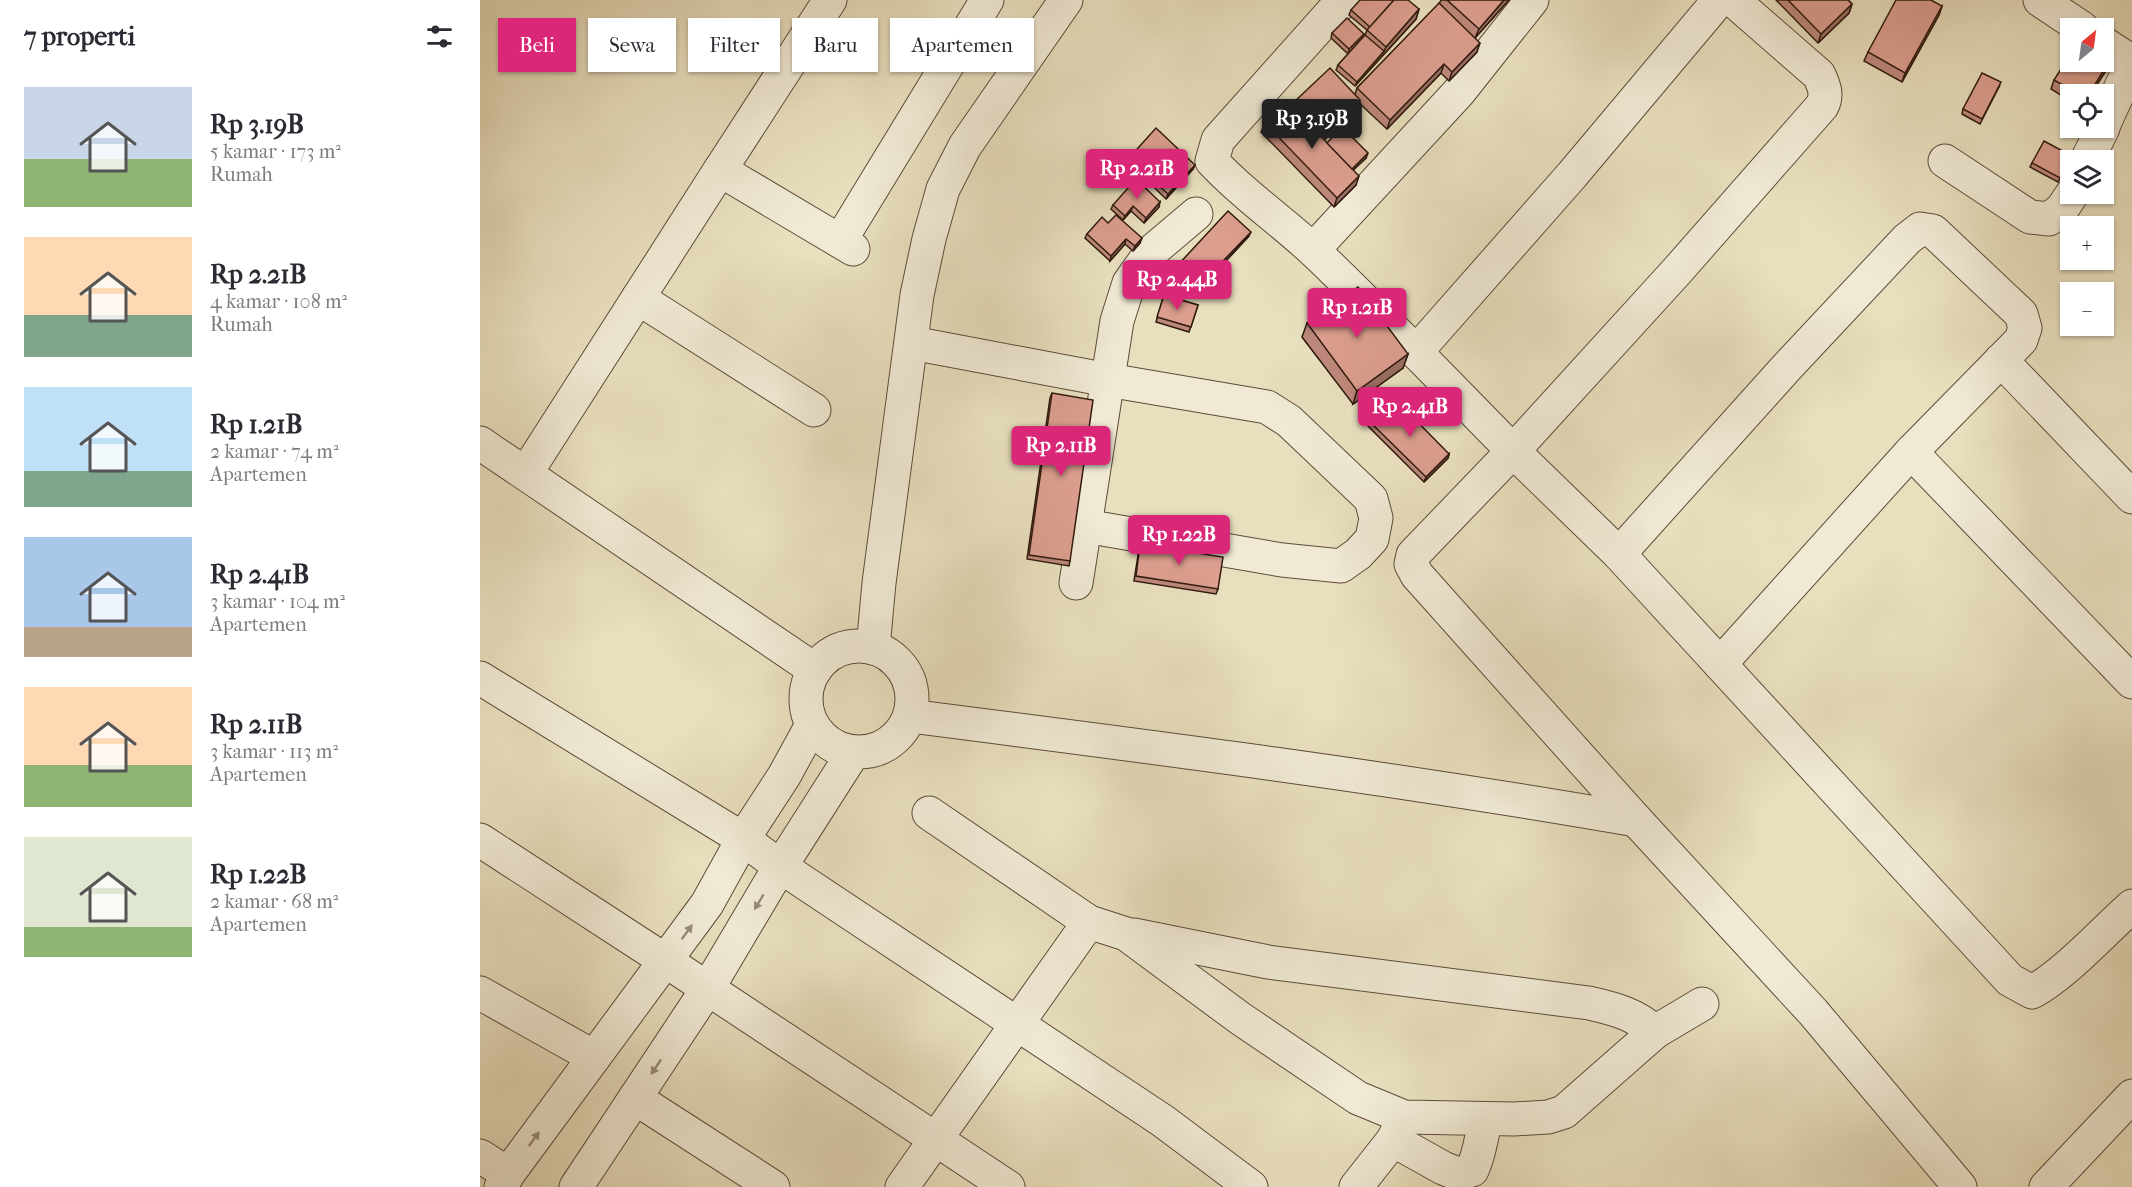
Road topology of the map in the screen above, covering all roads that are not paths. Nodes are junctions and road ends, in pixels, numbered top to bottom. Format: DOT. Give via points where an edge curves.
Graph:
graph roads {
  1 [pos="830,0"];
  2 [pos="987,0"];
  3 [pos="1066,0"];
  4 [pos="1343,0"];
  5 [pos="1533,0"];
  6 [pos="1719,0"];
  7 [pos="1733,0"];
  8 [pos="2040,0"];
  9 [pos="2067,18"];
  10 [pos="2114,51"];
  11 [pos="2132,63"];
  12 [pos="2114,103"];
  13 [pos="1945,161"];
  14 [pos="720,170"];
  15 [pos="2065,204"];
  16 [pos="1196,214"];
  17 [pos="1313,250"];
  18 [pos="638,298"];
  19 [pos="912,343"];
  20 [pos="1416,352"];
  21 [pos="2001,360"];
  22 [pos="1108,380"];
  23 [pos="813,410"];
  24 [pos="480,443"];
  25 [pos="1512,451"];
  26 [pos="1911,452"];
  27 [pos="526,473"];
  28 [pos="2132,497"];
  29 [pos="1085,526"];
  30 [pos="1619,554"];
  31 [pos="1076,583"];
  32 [pos="873,648"];
  33 [pos="1720,664"];
  34 [pos="814,670"];
  35 [pos="480,678"];
  36 [pos="2132,682"];
  37 [pos="910,716"];
  38 [pos="812,725"];
  39 [pos="853,753"];
  40 [pos="929,813"];
  41 [pos="1636,820"];
  42 [pos="743,839"];
  43 [pos="480,840"];
  44 [pos="781,867"];
  45 [pos="2132,906"];
  46 [pos="1089,922"];
  47 [pos="1126,934"];
  48 [pos="666,961"];
  49 [pos="708,988"];
  50 [pos="480,993"];
  51 [pos="1702,1004"];
  52 [pos="1017,1023"];
  53 [pos="1655,1032"];
  54 [pos="594,1057"];
  55 [pos="2132,1096"];
  56 [pos="635,1098"];
  57 [pos="1486,1119"];
  58 [pos="1399,1129"];
  59 [pos="936,1139"];
  60 [pos="480,1156"];
  61 [pos="504,1181"];
  62 [pos="576,1187"];
  63 [pos="773,1187"];
  64 [pos="902,1187"];
  65 [pos="1008,1187"];
  66 [pos="1251,1187"];
  67 [pos="1356,1187"];
  68 [pos="1960,1187"];
  69 [pos="2046,1187"];
  1 -- 14 [label="street"];
  2 -- 14 [label="street" via="847,245"];
  3 -- 19 [label="street" via="965,146 943,189 919,284"];
  4 -- 17 [label="street" via="1218,140 1212,160 1231,182"];
  5 -- 17 [label="street" via="1459,92"];
  6 -- 20 [label="street"];
  7 -- 25 [label="street" via="1819,75 1826,99 1677,271"];
  8 -- 9 [label="street"];
  10 -- 11 [label="street"];
  11 -- 12 [label="street"];
  13 -- 15 [label="street" via="2031,217 2049,219"];
  14 -- 18 [label="street"];
  16 -- 22 [label="street" via="1151,252 1129,283 1117,321"];
  17 -- 20 [label="street"];
  18 -- 23 [label="street"];
  18 -- 27 [label="street"];
  19 -- 22 [label="street"];
  19 -- 32 [label="street"];
  20 -- 25 [label="street"];
  21 -- 26 [label="street"];
  21 -- 28 [label="street"];
  21 -- 30 [label="street" via="2021,340 2025,328 2021,314 1933,231 1920,229 1787,367"];
  22 -- 29 [label="street"];
  22 -- 29 [label="street" via="1267,407 1288,421 1371,499 1376,518 1372,540 1341,566 1282,560"];
  24 -- 27 [label="street"];
  25 -- 30 [label="street"];
  25 -- 41 [label="street" via="1413,555 1411,564"];
  26 -- 33 [label="street"];
  26 -- 36 [label="street"];
  27 -- 34 [label="street"];
  29 -- 31 [label="street"];
  30 -- 33 [label="street"];
  32 -- 34 [label="street" via="840,649"];
  32 -- 37 [label="street" via="898,662 907,674 912,688"];
  33 -- 45 [label="street" via="2010,981 2021,988 2032,992 2056,976"];
  34 -- 38 [label="street" via="805,697"];
  35 -- 42 [label="street"];
  37 -- 39 [label="street" via="904,730 882,748"];
  37 -- 41 [label="street" via="1255,760"];
  38 -- 39 [label="street" via="837,748"];
  38 -- 42 [label="street"];
  39 -- 44 [label="street"];
  40 -- 46 [label="street"];
  41 -- 68 [label="street" via="1813,1012"];
  42 -- 44 [label="street"];
  48 -- 42 [label="street, one-way" via="706,904"];
  43 -- 48 [label="street"];
  44 -- 49 [label="street, one-way"];
  44 -- 52 [label="street"];
  46 -- 47 [label="street"];
  46 -- 52 [label="street"];
  47 -- 53 [label="street" via="1268,962 1589,1002 1625,1012"];
  47 -- 58 [label="street"];
  48 -- 49 [label="street"];
  48 -- 54 [label="street"];
  49 -- 56 [label="street, one-way"];
  49 -- 59 [label="street"];
  50 -- 54 [label="street"];
  51 -- 53 [label="street"];
  52 -- 59 [label="street"];
  52 -- 66 [label="street" via="1163,1121"];
  53 -- 57 [label="street" via="1564,1112 1535,1118"];
  61 -- 54 [label="street, one-way"];
  55 -- 69 [label="street"];
  56 -- 62 [label="street"];
  56 -- 63 [label="street"];
  57 -- 58 [label="street"];
  57 -- 58 [label="street" via="1472,1170 1458,1174 1443,1168"];
  58 -- 67 [label="street"];
  59 -- 64 [label="street"];
  59 -- 65 [label="street"];
  60 -- 61 [label="street"];
}
